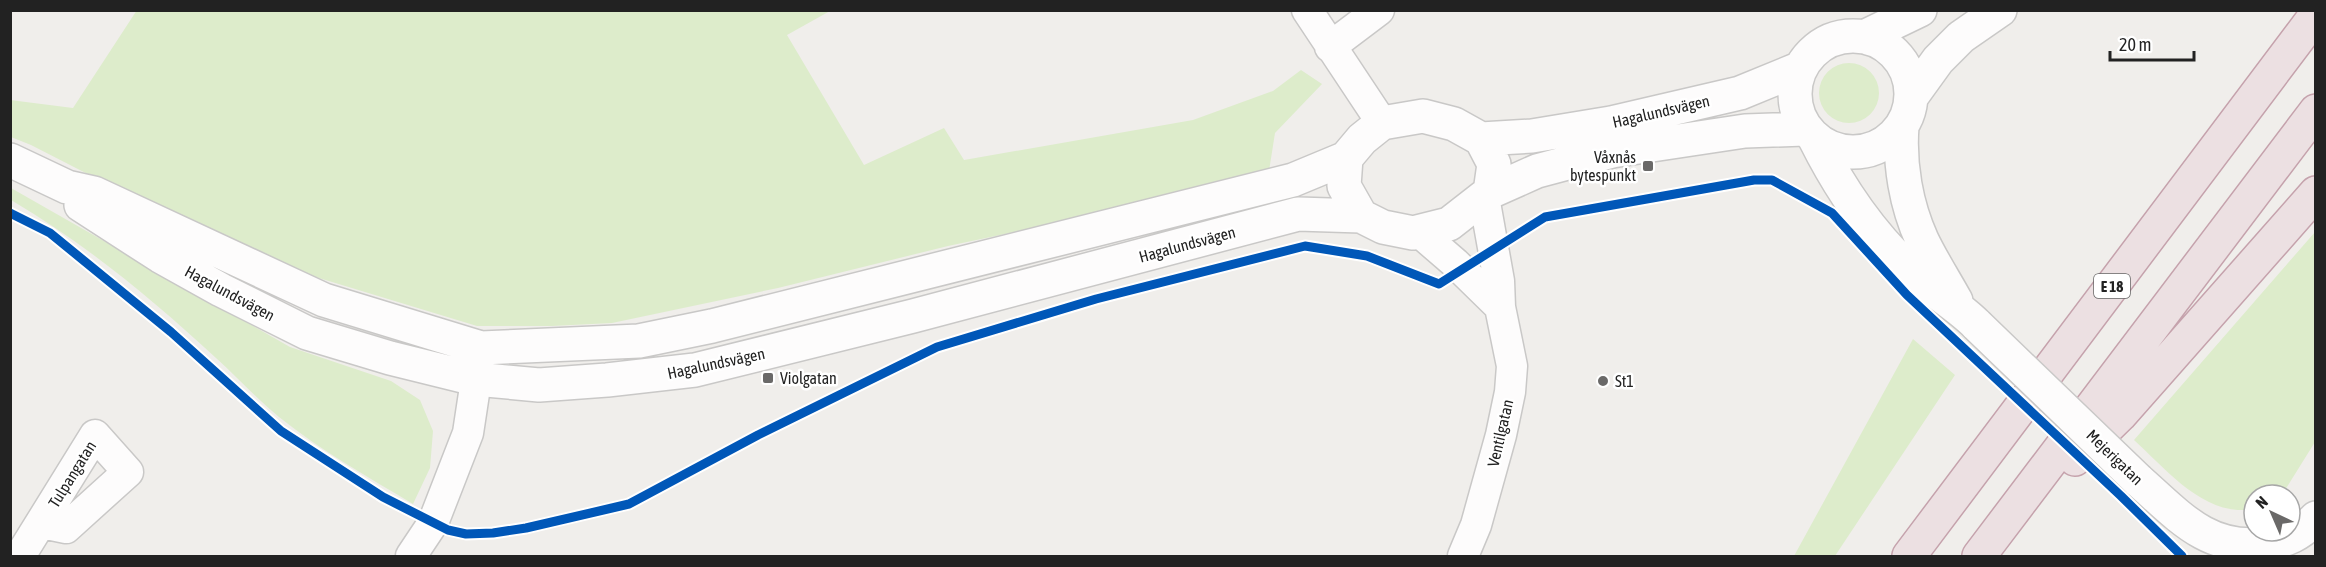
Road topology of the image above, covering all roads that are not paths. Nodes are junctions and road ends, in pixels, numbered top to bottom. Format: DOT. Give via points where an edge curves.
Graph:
graph roads {
  1 [pos="1307,10"];
  2 [pos="1379,10"];
  3 [pos="1920,10"];
  4 [pos="2000,10"];
  5 [pos="2316,15"];
  6 [pos="1864,37"];
  7 [pos="1329,47"];
  8 [pos="1801,68"];
  9 [pos="1912,96"];
  10 [pos="2316,111"];
  11 [pos="1382,123"];
  12 [pos="1902,126"];
  13 [pos="1810,134"];
  14 [pos="1481,139"];
  15 [pos="1346,158"];
  16 [pos="10,160"];
  17 [pos="2316,193"];
  18 [pos="1487,194"];
  19 [pos="1361,216"];
  20 [pos="1418,231"];
  21 [pos="1500,307"];
  22 [pos="1960,308"];
  23 [pos="478,363"];
  24 [pos="2316,518"];
  25 [pos="42,523"];
  26 [pos="2287,549"];
  27 [pos="1981,553"];
  28 [pos="20,556"];
  29 [pos="411,556"];
  30 [pos="1463,556"];
  31 [pos="1908,556"];
  1 -- 7 [label="street"];
  2 -- 7 [label="street"];
  3 -- 6 [label="street"];
  4 -- 9 [label="street" via="1961,37"];
  5 -- 31 [label="highway, E 18"];
  6 -- 8 [label="street" via="1827,42"];
  6 -- 9 [label="street" via="1893,51 1910,79"];
  7 -- 11 [label="street"];
  8 -- 13 [label="street" via="1795,99 1798,114"];
  8 -- 14 [label="street, Hagalundsvägen" via="1740,93 1611,123 1532,136"];
  9 -- 12 [label="street"];
  10 -- 27 [label="highway"];
  11 -- 14 [label="street" via="1423,116 1454,124"];
  11 -- 15 [label="street"];
  12 -- 13 [label="street" via="1891,139 1860,152 1831,148"];
  12 -- 22 [label="street, Mejerigatan" via="1903,170 1915,219 1922,240"];
  13 -- 18 [label="street, Hagalundsvägen" via="1745,131 1612,151 1537,171"];
  13 -- 22 [label="street, Mejerigatan" via="1864,221 1914,274"];
  14 -- 18 [label="street" via="1494,164"];
  15 -- 19 [label="street" via="1344,186"];
  15 -- 23 [label="street, Hagalundsvägen" via="1293,180 712,326"];
  16 -- 23 [label="street, Hagalundsvägen" via="67,188 84,208 160,256 307,333 390,358"];
  17 -- 27 [label="highway" via="2120,415"];
  18 -- 20 [label="street" via="1449,224"];
  18 -- 21 [label="street, Ventilgatan"];
  19 -- 20 [label="street" via="1383,227"];
  19 -- 23 [label="street, Hagalundsvägen" via="1298,214 695,370 539,385"];
  20 -- 21 [label="street"];
  21 -- 30 [label="street, Ventilgatan" via="1512,366 1510,392 1488,484"];
  22 -- 26 [label="street, Mejerigatan, bridge" via="2138,480 2198,530 2221,542 2244,547"];
  23 -- 29 [label="street" via="468,433 433,523"];
  24 -- 26 [label="street"];
  25 -- 28 [label="street, Tulpangatan"];
}
